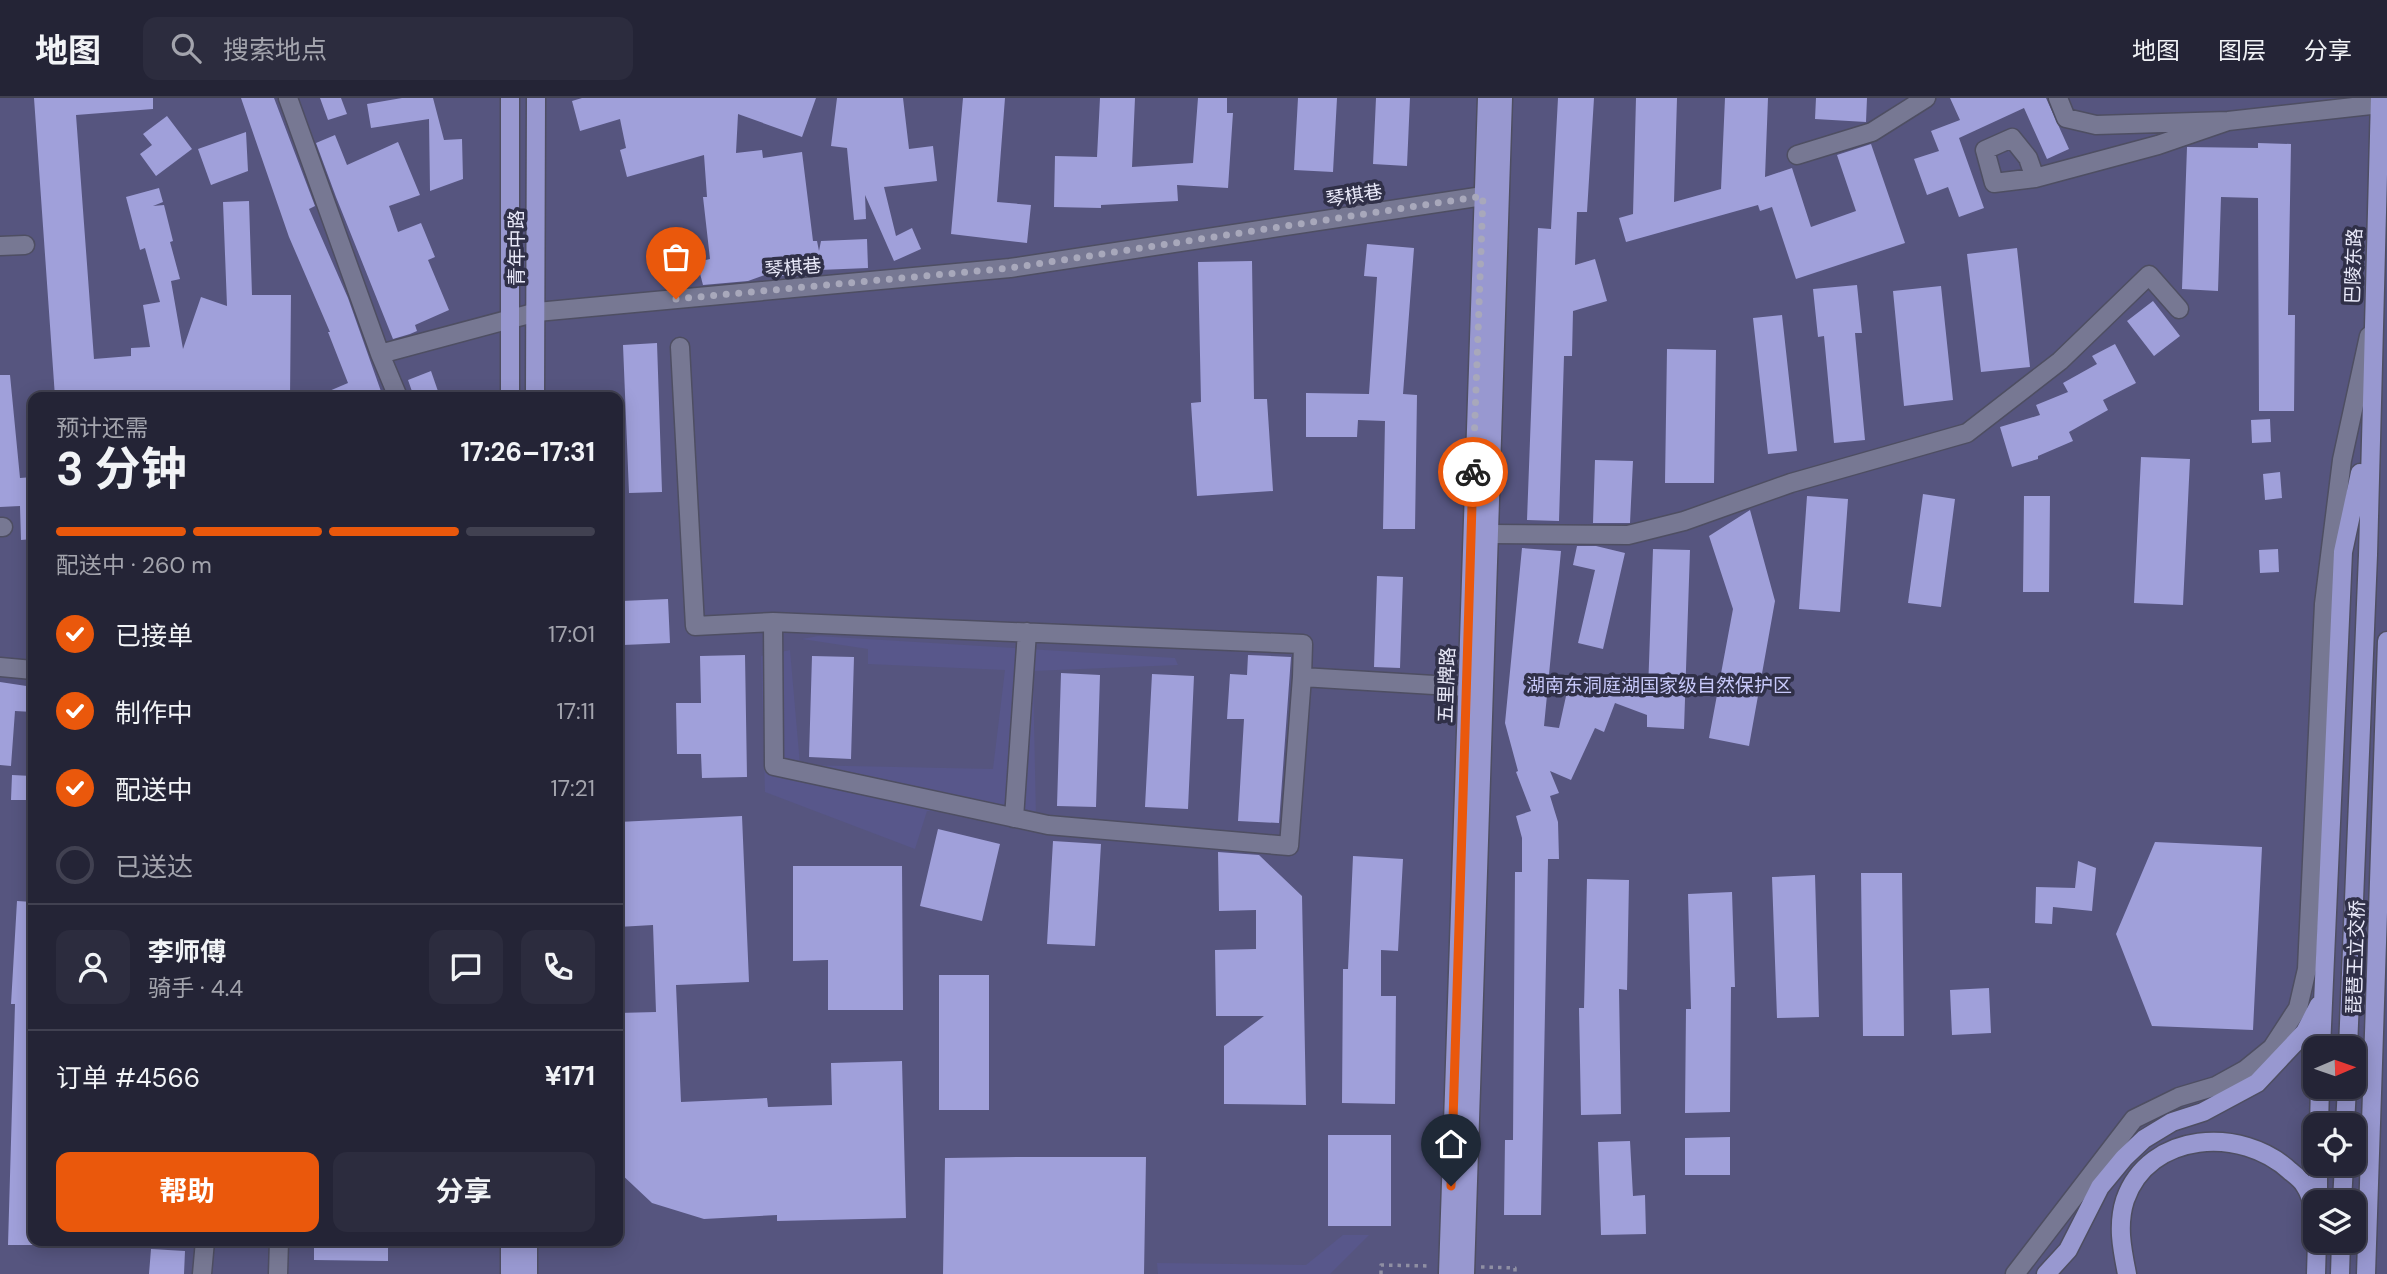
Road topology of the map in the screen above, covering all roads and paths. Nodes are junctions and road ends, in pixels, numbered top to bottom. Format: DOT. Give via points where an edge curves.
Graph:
graph roads {
  1 [pos="288,98"];
  2 [pos="510,98"];
  3 [pos="536,98"];
  4 [pos="1487,98"];
  5 [pos="1503,98"];
  6 [pos="1926,98"];
  7 [pos="2058,98"];
  8 [pos="2380,101"];
  9 [pos="2228,121"];
  10 [pos="1797,155"];
  11 [pos="2035,178"];
  12 [pos="1483,196"];
  13 [pos="25,245"];
  14 [pos="0,246"];
  15 [pos="2179,309"];
  16 [pos="537,312"];
  17 [pos="510,319"];
  18 [pos="2372,322"];
  19 [pos="680,347"];
  20 [pos="380,354"];
  21 [pos="396,392"];
  22 [pos="510,392"];
  23 [pos="535,392"];
  24 [pos="2369,435"];
  25 [pos="1488,534"];
  26 [pos="773,622"];
  27 [pos="1027,632"];
  28 [pos="2387,641"];
  29 [pos="0,667"];
  30 [pos="28,670"];
  31 [pos="1302,677"];
  32 [pos="1467,687"];
  33 [pos="1014,818"];
  34 [pos="2322,999"];
  35 [pos="2321,1036"];
  36 [pos="2348,1036"];
  37 [pos="2307,1190"];
  38 [pos="205,1246"];
  39 [pos="279,1246"];
  40 [pos="510,1246"];
  41 [pos="528,1246"];
  42 [pos="2317,1253"];
  43 [pos="2341,1253"];
  44 [pos="1515,1268"];
  45 [pos="202,1274"];
  46 [pos="278,1274"];
  47 [pos="510,1274"];
  48 [pos="528,1274"];
  49 [pos="1448,1274"];
  50 [pos="1465,1274"];
  51 [pos="1515,1274"];
  52 [pos="2015,1274"];
  53 [pos="2046,1274"];
  54 [pos="2127,1274"];
  55 [pos="2316,1274"];
  56 [pos="2340,1274"];
  57 [pos="2366,1274"];
  1 -- 20 [label="street"];
  2 -- 17 [label="main road, 青年中路"];
  3 -- 16 [label="main road, 青年中路"];
  4 -- 12 [label="main road, 五里牌路"];
  5 -- 25 [label="main road, 五里牌路"];
  6 -- 10 [label="street" via="1872,132"];
  7 -- 9 [label="street" via="2066,118 2096,125"];
  8 -- 9 [label="street"];
  8 -- 18 [label="main road, 巴陵东路"];
  9 -- 11 [label="street"];
  12 -- 16 [label="street, 琴棋巷" via="1010,268"];
  12 -- 32 [label="main road, 五里牌路"];
  13 -- 14 [label="street"];
  15 -- 25 [label="street" via="2150,275 2060,361 1967,433 1628,535"];
  16 -- 17 [label="street, 琴棋巷"];
  16 -- 23 [label="main road, 青年中路"];
  17 -- 20 [label="street, 琴棋巷"];
  17 -- 22 [label="main road, 青年中路"];
  18 -- 24 [label="main road, 巴陵东路"];
  18 -- 52 [label="street" via="2342,460 2324,604 2307,970 2298,1008 2272,1048 2245,1069 2216,1086 2179,1097 2134,1119"];
  19 -- 26 [label="street" via="695,626"];
  20 -- 21 [label="street"];
  24 -- 34 [label="main road" via="2343,552"];
  24 -- 36 [label="main road"];
  25 -- 50 [label="main road, 五里牌路"];
  26 -- 27 [label="street"];
  26 -- 33 [label="street" via="774,766"];
  27 -- 31 [label="street" via="1303,644"];
  27 -- 33 [label="street"];
  28 -- 57 [label="main road, 琵琶王立交桥"];
  29 -- 30 [label="street"];
  31 -- 32 [label="street"];
  31 -- 33 [label="street" via="1289,846 1048,825"];
  32 -- 49 [label="main road, 五里牌路"];
  34 -- 35 [label="main road"];
  34 -- 53 [label="main road" via="2305,1032 2257,1083 2203,1112 2172,1122 2124,1158 2100,1187 2068,1250"];
  37 -- 54 [label="main road" via="2282,1163 2254,1146 2222,1139 2177,1148 2156,1159 2125,1199 2120,1238"];
  38 -- 45 [label="street"];
  39 -- 46 [label="street"];
  40 -- 47 [label="main road"];
  41 -- 48 [label="main road"];
  42 -- 55 [label="main road"];
  43 -- 56 [label="main road"];
  44 -- 51 [label="path"];
}
